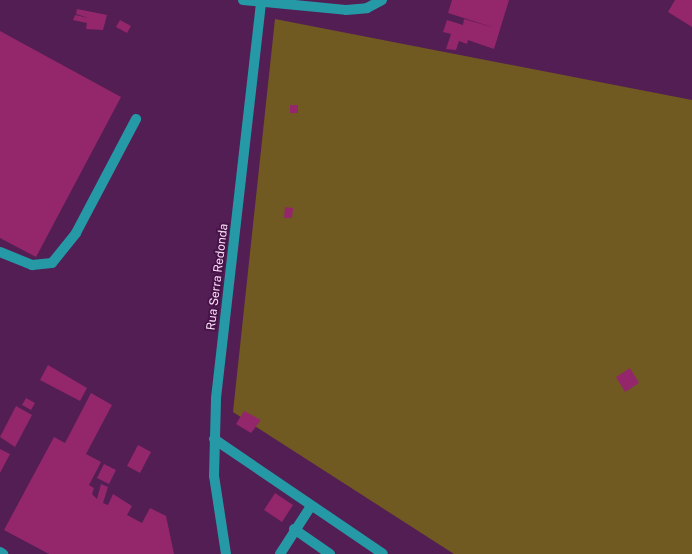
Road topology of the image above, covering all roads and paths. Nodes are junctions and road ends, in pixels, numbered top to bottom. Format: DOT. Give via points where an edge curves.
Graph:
graph roads {
  1 [pos="243,0"];
  2 [pos="382,0"];
  3 [pos="261,1"];
  4 [pos="136,118"];
  5 [pos="0,252"];
  6 [pos="214,439"];
  7 [pos="311,506"];
  8 [pos="294,529"];
  9 [pos="0,552"];
  10 [pos="3,554"];
  11 [pos="226,554"];
  12 [pos="280,554"];
  13 [pos="329,554"];
  14 [pos="383,554"];
  1 -- 3 [label="street"];
  2 -- 3 [label="street" via="367,8 346,10"];
  3 -- 6 [label="street, Rua Serra Redonda"];
  4 -- 5 [label="street" via="76,233 52,263 32,265"];
  6 -- 7 [label="street"];
  6 -- 11 [label="street, Rua Serra Redonda" via="214,476"];
  7 -- 8 [label="street"];
  7 -- 14 [label="street"];
  8 -- 12 [label="street"];
  8 -- 13 [label="street"];
  9 -- 10 [label="street"];
}
